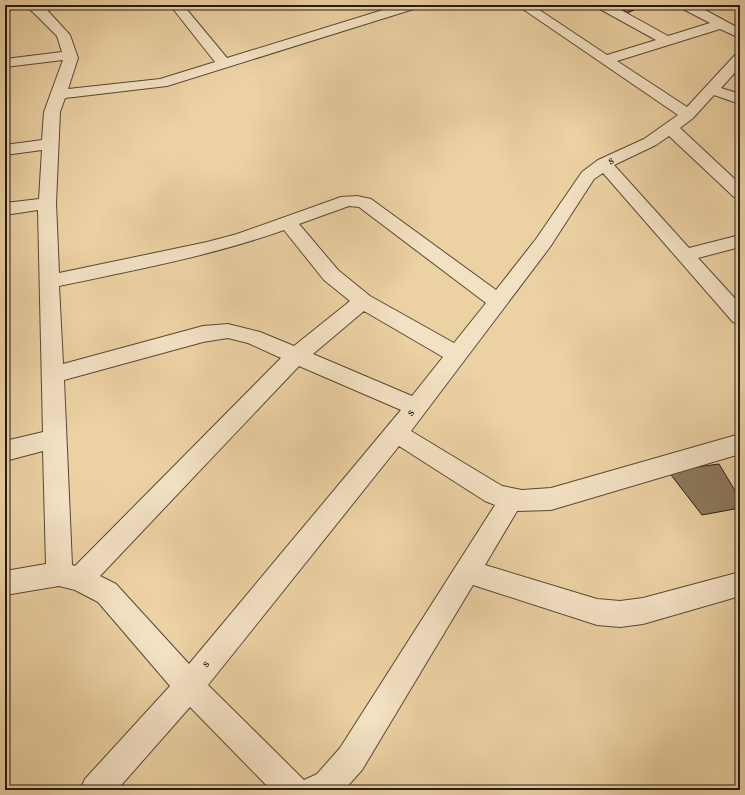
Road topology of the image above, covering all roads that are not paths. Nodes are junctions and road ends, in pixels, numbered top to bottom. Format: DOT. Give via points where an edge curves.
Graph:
graph roads {
  1 [pos="31,5"];
  2 [pos="176,5"];
  3 [pos="412,5"];
  4 [pos="523,5"];
  5 [pos="603,5"];
  6 [pos="686,5"];
  7 [pos="722,24"];
  8 [pos="740,34"];
  9 [pos="667,41"];
  10 [pos="70,55"];
  11 [pos="740,58"];
  12 [pos="606,60"];
  13 [pos="5,63"];
  14 [pos="224,64"];
  15 [pos="711,89"];
  16 [pos="58,94"];
  17 [pos="740,99"];
  18 [pos="688,115"];
  19 [pos="670,128"];
  20 [pos="50,144"];
  21 [pos="5,150"];
  22 [pos="604,164"];
  23 [pos="740,193"];
  24 [pos="48,203"];
  25 [pos="5,209"];
  26 [pos="287,222"];
  27 [pos="740,241"];
  28 [pos="685,256"];
  29 [pos="50,281"];
  30 [pos="363,301"];
  31 [pos="498,302"];
  32 [pos="740,318"];
  33 [pos="457,354"];
  34 [pos="296,356"];
  35 [pos="53,375"];
  36 [pos="416,407"];
  37 [pos="396,433"];
  38 [pos="55,439"];
  39 [pos="740,444"];
  40 [pos="5,451"];
  41 [pos="511,500"];
  42 [pos="467,571"];
  43 [pos="69,576"];
  44 [pos="5,583"];
  45 [pos="740,584"];
  46 [pos="189,686"];
  47 [pos="96,790"];
  48 [pos="293,790"];
  49 [pos="316,790"];
  1 -- 10 [label="street" via="60,30"];
  2 -- 14 [label="street"];
  3 -- 14 [label="street"];
  4 -- 12 [label="street"];
  5 -- 9 [label="street"];
  6 -- 7 [label="street"];
  7 -- 8 [label="street"];
  7 -- 9 [label="street"];
  9 -- 12 [label="street"];
  10 -- 13 [label="street"];
  10 -- 16 [label="street"];
  11 -- 15 [label="street, s"];
  12 -- 18 [label="street"];
  14 -- 16 [label="street" via="162,83"];
  15 -- 17 [label="street"];
  15 -- 18 [label="street, s"];
  16 -- 20 [label="street" via="52,112"];
  18 -- 19 [label="street, s"];
  19 -- 22 [label="street, s" via="650,142"];
  19 -- 23 [label="street"];
  20 -- 21 [label="street"];
  20 -- 24 [label="street"];
  22 -- 28 [label="street"];
  22 -- 31 [label="street, s" via="588,176 543,243"];
  24 -- 25 [label="street"];
  24 -- 29 [label="street"];
  26 -- 29 [label="street" via="208,248"];
  26 -- 30 [label="street" via="331,275"];
  26 -- 31 [label="street" via="347,201 365,203"];
  27 -- 28 [label="street"];
  28 -- 32 [label="street"];
  29 -- 35 [label="street"];
  30 -- 33 [label="street"];
  30 -- 34 [label="street"];
  31 -- 33 [label="street, s"];
  33 -- 36 [label="street, s"];
  34 -- 35 [label="street" via="253,337 228,331 203,334"];
  34 -- 36 [label="street"];
  34 -- 43 [label="street"];
  35 -- 38 [label="street"];
  36 -- 37 [label="street, s"];
  37 -- 41 [label="street" via="494,494"];
  37 -- 46 [label="street, s"];
  38 -- 40 [label="street"];
  38 -- 43 [label="street"];
  39 -- 41 [label="street" via="551,498 527,502"];
  41 -- 42 [label="street"];
  42 -- 45 [label="street" via="597,612 620,614 643,611"];
  42 -- 49 [label="street" via="351,759 328,785"];
  43 -- 44 [label="street" via="22,578"];
  43 -- 46 [label="street" via="107,593"];
  46 -- 47 [label="street, s"];
  46 -- 48 [label="street"];
}
